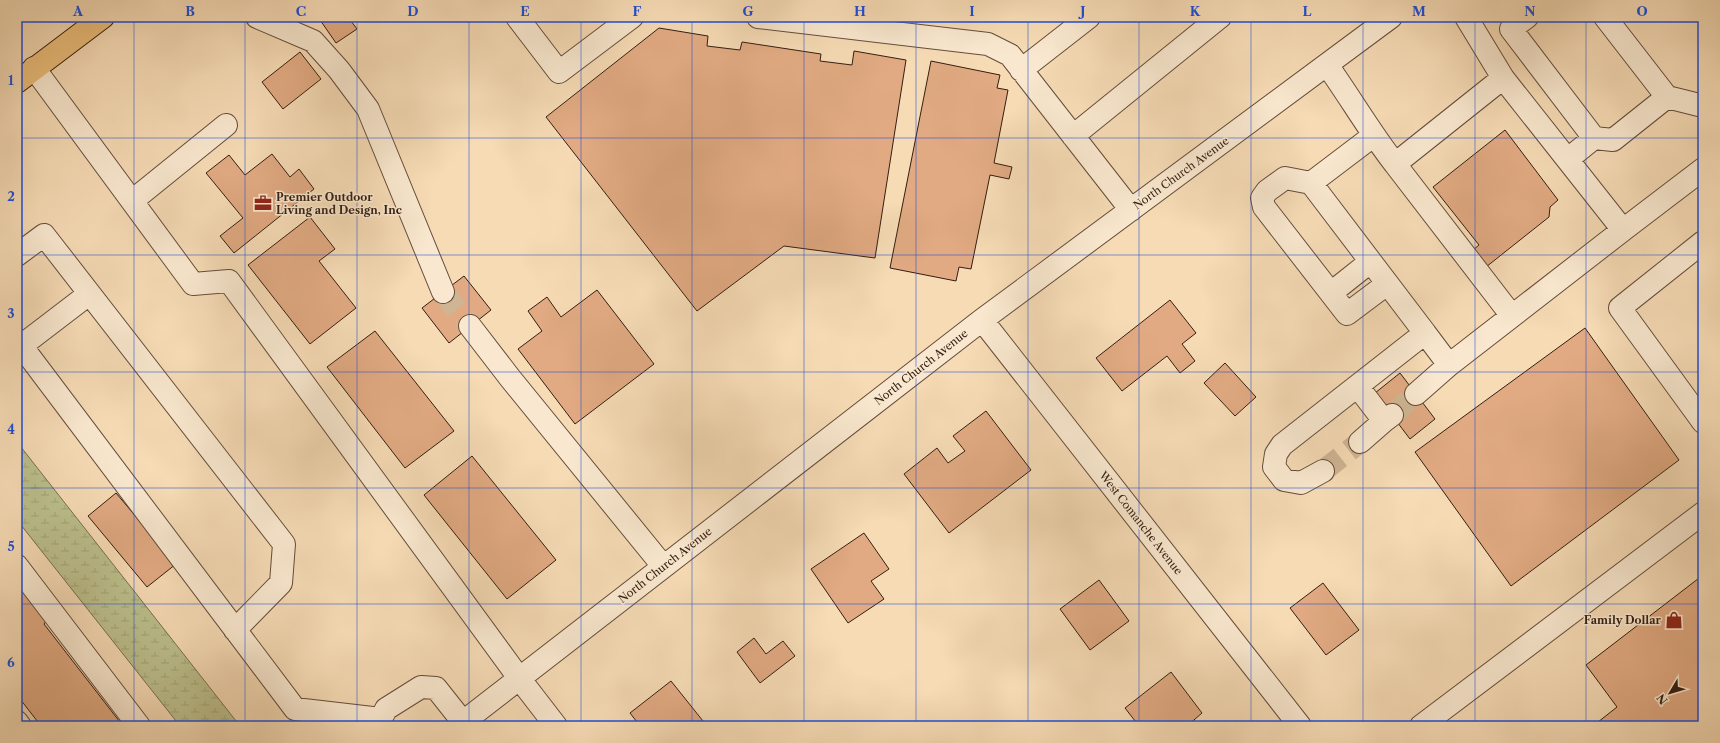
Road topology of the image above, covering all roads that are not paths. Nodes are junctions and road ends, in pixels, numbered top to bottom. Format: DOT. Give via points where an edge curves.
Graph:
graph roads {
  1 [pos="103,17"];
  2 [pos="257,17"];
  3 [pos="517,17"];
  4 [pos="632,17"];
  5 [pos="758,17"];
  6 [pos="1089,17"];
  7 [pos="1220,17"];
  8 [pos="1391,17"];
  9 [pos="1466,17"];
  10 [pos="1527,17"];
  11 [pos="1605,17"];
  12 [pos="1327,65"];
  13 [pos="34,68"];
  14 [pos="1021,70"];
  15 [pos="1503,78"];
  16 [pos="1549,80"];
  17 [pos="17,82"];
  18 [pos="1667,97"];
  19 [pos="1521,101"];
  20 [pos="1703,106"];
  21 [pos="226,125"];
  22 [pos="1073,136"];
  23 [pos="1373,136"];
  24 [pos="1594,138"];
  25 [pos="1568,159"];
  26 [pos="1395,164"];
  27 [pos="1703,169"];
  28 [pos="1311,183"];
  29 [pos="132,201"];
  30 [pos="1131,210"];
  31 [pos="1623,230"];
  32 [pos="1703,242"];
  33 [pos="17,255"];
  34 [pos="1370,262"];
  35 [pos="1387,284"];
  36 [pos="443,292"];
  37 [pos="1331,293"];
  38 [pos="89,294"];
  39 [pos="1512,316"];
  40 [pos="982,320"];
  41 [pos="470,326"];
  42 [pos="1425,333"];
  43 [pos="19,343"];
  44 [pos="1449,365"];
  45 [pos="1358,387"];
  46 [pos="1416,394"];
  47 [pos="1703,422"];
  48 [pos="1360,442"];
  49 [pos="1324,471"];
  50 [pos="1703,514"];
  51 [pos="17,566"];
  52 [pos="663,566"];
  53 [pos="235,630"];
  54 [pos="519,678"];
  55 [pos="17,722"];
  56 [pos="381,723"];
  57 [pos="460,724"];
  58 [pos="20,726"];
  59 [pos="139,726"];
  60 [pos="556,726"];
  61 [pos="1300,726"];
  62 [pos="1421,726"];
  1 -- 13 [label="main road"];
  2 -- 36 [label="street" via="313,41 368,109"];
  3 -- 4 [label="street" via="559,72"];
  5 -- 14 [label="street" via="988,44 1010,55"];
  6 -- 14 [label="street"];
  7 -- 22 [label="street"];
  8 -- 12 [label="street, North Church Avenue"];
  9 -- 15 [label="street"];
  10 -- 16 [label="street" via="1511,30"];
  11 -- 18 [label="street"];
  12 -- 23 [label="street"];
  12 -- 30 [label="street, North Church Avenue"];
  13 -- 17 [label="main road"];
  13 -- 29 [label="street"];
  14 -- 22 [label="street"];
  15 -- 19 [label="street"];
  15 -- 26 [label="street"];
  16 -- 19 [label="street"];
  16 -- 24 [label="street"];
  18 -- 20 [label="street"];
  18 -- 24 [label="street" via="1613,140"];
  19 -- 25 [label="street"];
  21 -- 29 [label="street"];
  22 -- 30 [label="street"];
  23 -- 26 [label="street"];
  23 -- 28 [label="street"];
  24 -- 25 [label="street"];
  25 -- 31 [label="street"];
  26 -- 39 [label="street"];
  27 -- 31 [label="street"];
  28 -- 34 [label="street"];
  28 -- 37 [label="street" via="1285,178 1267,191 1262,198 1264,207"];
  29 -- 54 [label="street" via="193,284 229,280"];
  30 -- 40 [label="street, North Church Avenue"];
  31 -- 39 [label="street"];
  32 -- 47 [label="street" via="1620,308"];
  33 -- 38 [label="street" via="44,235"];
  34 -- 35 [label="street"];
  34 -- 37 [label="street"];
  35 -- 37 [label="street" via="1347,314"];
  35 -- 42 [label="street"];
  38 -- 43 [label="street"];
  38 -- 53 [label="street" via="284,544 281,583"];
  39 -- 44 [label="street"];
  40 -- 52 [label="street, North Church Avenue"];
  40 -- 61 [label="street, West Comanche Avenue"];
  41 -- 52 [label="street"];
  42 -- 44 [label="street"];
  42 -- 45 [label="street"];
  43 -- 53 [label="street"];
  44 -- 46 [label="street"];
  45 -- 48 [label="street" via="1388,418"];
  45 -- 49 [label="street" via="1282,445 1276,454 1274,467 1284,480 1301,484"];
  50 -- 62 [label="street"];
  51 -- 59 [label="street"];
  52 -- 54 [label="street, North Church Avenue"];
  53 -- 56 [label="street" via="295,709"];
  54 -- 57 [label="street, North Church Avenue"];
  54 -- 60 [label="street"];
  55 -- 58 [label="street"];
  56 -- 57 [label="street" via="386,709 421,687 436,688"];
}
